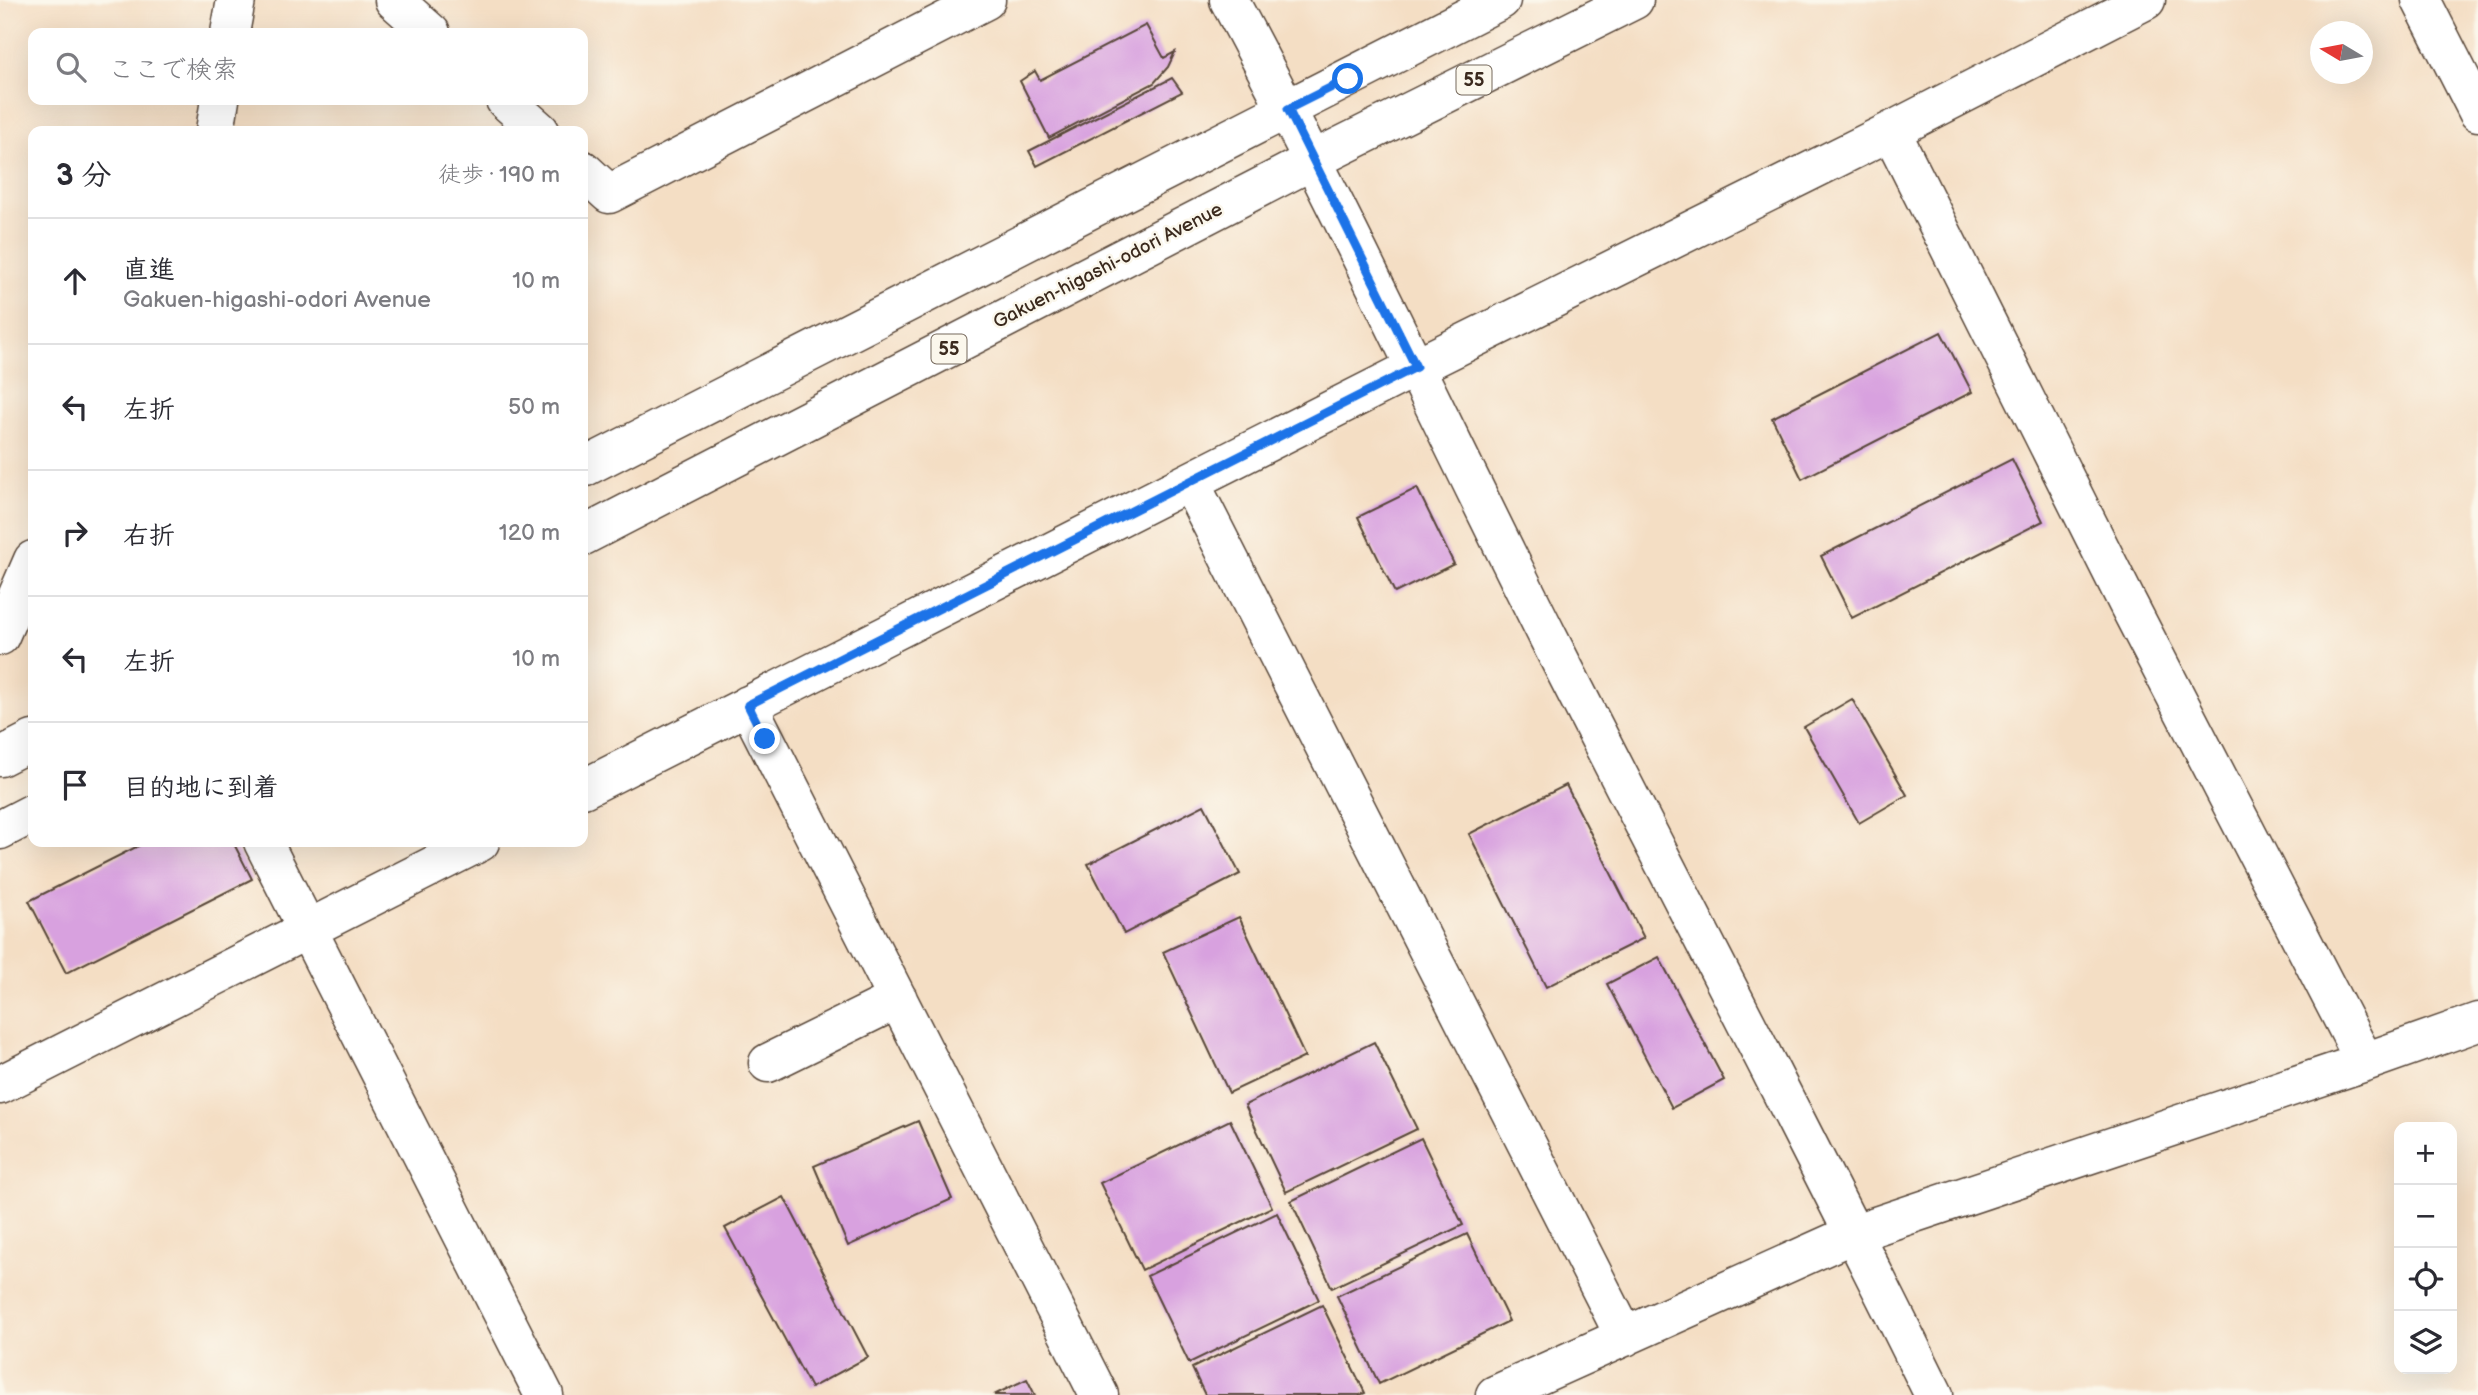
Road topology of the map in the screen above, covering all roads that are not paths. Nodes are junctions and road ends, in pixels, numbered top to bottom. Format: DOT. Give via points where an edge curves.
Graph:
graph roads {
  1 [pos="236,0"];
  2 [pos="394,0"];
  3 [pos="986,0"];
  4 [pos="1229,0"];
  5 [pos="1501,0"];
  6 [pos="1634,0"];
  7 [pos="2146,0"];
  8 [pos="2421,0"];
  9 [pos="231,28"];
  10 [pos="425,28"];
  11 [pos="219,105"];
  12 [pos="511,105"];
  13 [pos="1288,109"];
  14 [pos="2478,113"];
  15 [pos="216,126"];
  16 [pos="534,126"];
  17 [pos="1891,131"];
  18 [pos="1313,160"];
  19 [pos="592,191"];
  20 [pos="1416,367"];
  21 [pos="588,465"];
  22 [pos="1190,482"];
  23 [pos="588,533"];
  24 [pos="28,571"];
  25 [pos="0,636"];
  26 [pos="748,705"];
  27 [pos="28,743"];
  28 [pos="0,757"];
  29 [pos="588,786"];
  30 [pos="28,816"];
  31 [pos="0,830"];
  32 [pos="266,847"];
  33 [pos="470,847"];
  34 [pos="307,929"];
  35 [pos="898,999"];
  36 [pos="2478,1022"];
  37 [pos="2365,1062"];
  38 [pos="768,1063"];
  39 [pos="0,1085"];
  40 [pos="1855,1233"];
  41 [pos="1625,1337"];
  42 [pos="544,1395"];
  43 [pos="1099,1395"];
  44 [pos="1495,1395"];
  45 [pos="1934,1395"];
  1 -- 9 [label="street"];
  2 -- 10 [label="street"];
  3 -- 19 [label="street"];
  4 -- 13 [label="street"];
  5 -- 13 [label="street"];
  6 -- 18 [label="street, Gakuen-higashi-odori Avenue / 55"];
  7 -- 17 [label="street"];
  8 -- 14 [label="street"];
  11 -- 15 [label="street"];
  12 -- 16 [label="street"];
  13 -- 18 [label="street"];
  13 -- 21 [label="street"];
  17 -- 20 [label="street"];
  17 -- 37 [label="street"];
  18 -- 20 [label="street"];
  18 -- 23 [label="street, Gakuen-higashi-odori Avenue / 55"];
  20 -- 22 [label="street"];
  20 -- 40 [label="street" via="1548,637"];
  22 -- 26 [label="street"];
  22 -- 41 [label="street"];
  24 -- 25 [label="street"];
  26 -- 29 [label="street"];
  26 -- 35 [label="street"];
  27 -- 28 [label="street"];
  30 -- 31 [label="street"];
  32 -- 34 [label="street"];
  33 -- 34 [label="street"];
  34 -- 39 [label="street"];
  34 -- 42 [label="street"];
  35 -- 38 [label="street"];
  35 -- 43 [label="street"];
  36 -- 37 [label="street"];
  37 -- 40 [label="street"];
  40 -- 41 [label="street"];
  40 -- 45 [label="street"];
  41 -- 44 [label="street"];
}
